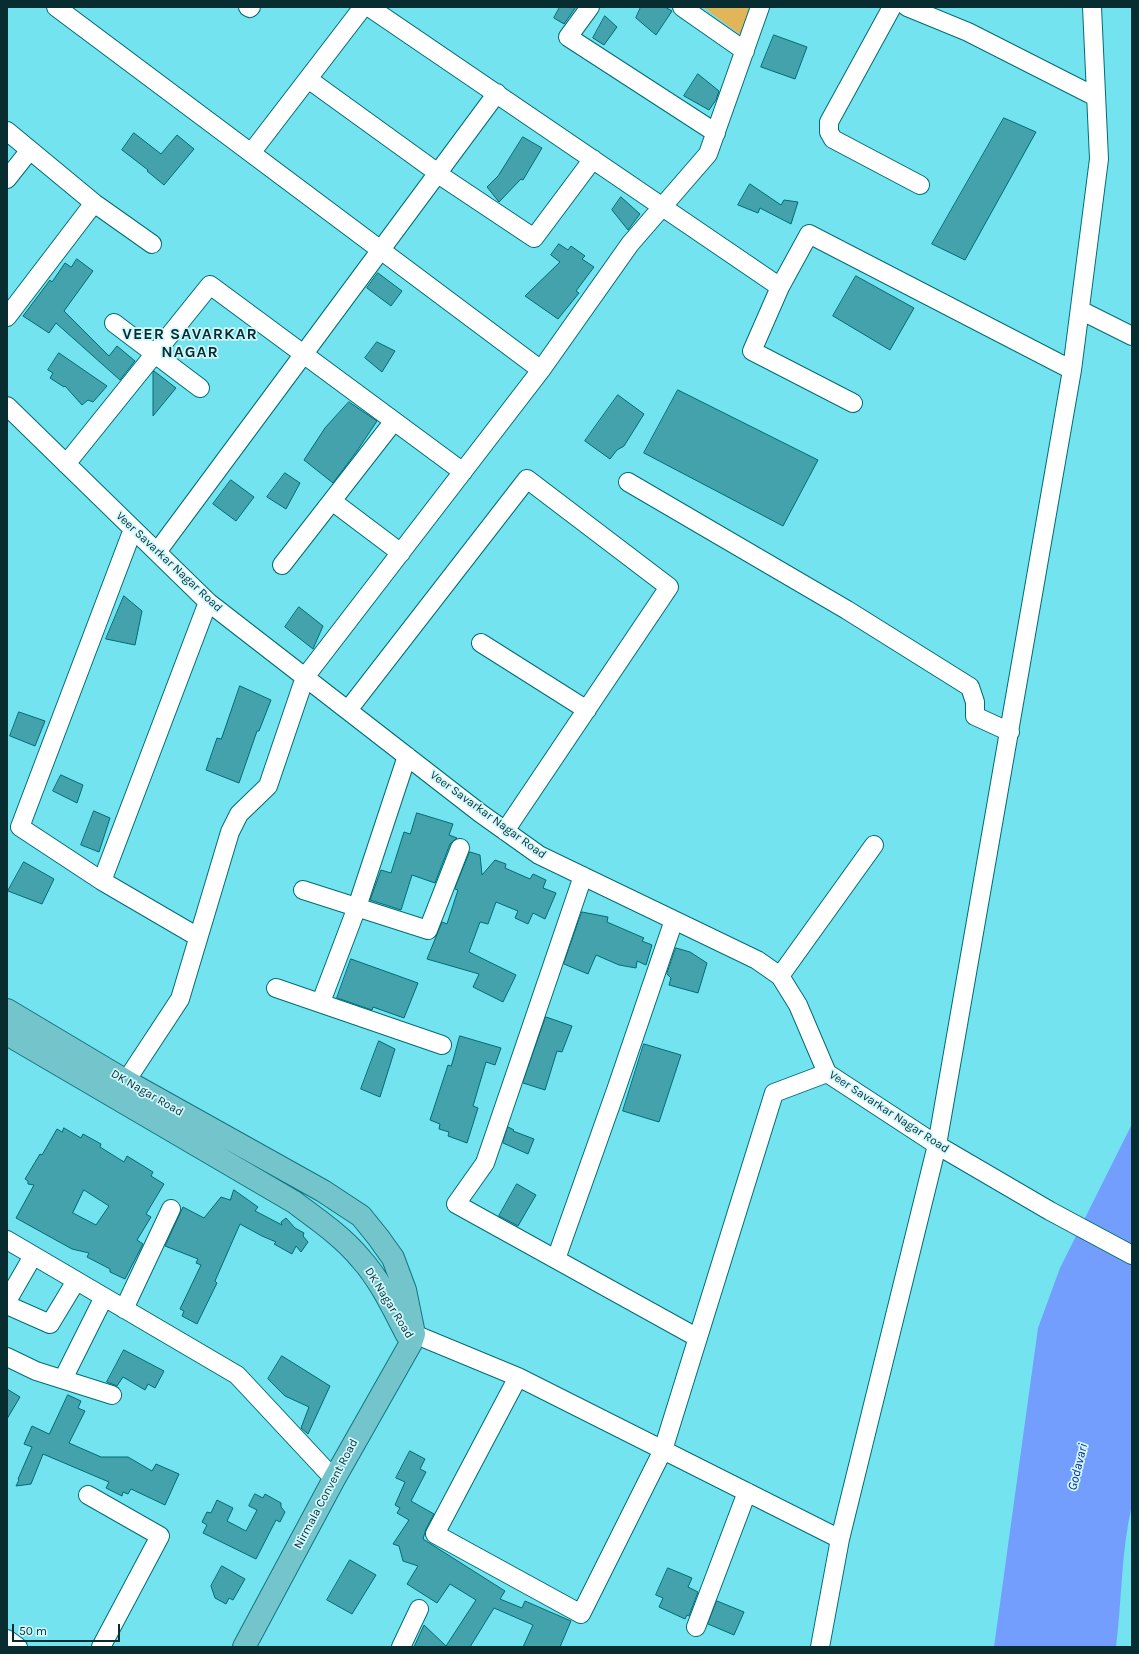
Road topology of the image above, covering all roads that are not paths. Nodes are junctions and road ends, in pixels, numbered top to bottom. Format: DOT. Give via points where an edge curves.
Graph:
graph roads {
  1 [pos="56,7"];
  2 [pos="363,7"];
  3 [pos="369,7"];
  4 [pos="590,7"];
  5 [pos="682,7"];
  6 [pos="760,7"];
  7 [pos="892,7"];
  8 [pos="907,7"];
  9 [pos="1092,7"];
  10 [pos="745,51"];
  11 [pos="308,79"];
  12 [pos="497,93"];
  13 [pos="1096,97"];
  14 [pos="7,131"];
  15 [pos="716,133"];
  16 [pos="30,150"];
  17 [pos="251,153"];
  18 [pos="593,158"];
  19 [pos="438,173"];
  20 [pos="7,179"];
  21 [pos="920,185"];
  22 [pos="94,203"];
  23 [pos="663,207"];
  24 [pos="152,244"];
  25 [pos="380,250"];
  26 [pos="780,287"];
  27 [pos="1080,310"];
  28 [pos="7,317"];
  29 [pos="114,323"];
  30 [pos="1132,336"];
  31 [pos="154,354"];
  32 [pos="304,354"];
  33 [pos="541,370"];
  34 [pos="1072,370"];
  35 [pos="200,388"];
  36 [pos="853,403"];
  37 [pos="7,406"];
  38 [pos="394,421"];
  39 [pos="66,464"];
  40 [pos="463,472"];
  41 [pos="628,482"];
  42 [pos="332,501"];
  43 [pos="133,529"];
  44 [pos="157,552"];
  45 [pos="401,553"];
  46 [pos="282,565"];
  47 [pos="208,602"];
  48 [pos="481,643"];
  49 [pos="305,677"];
  50 [pos="348,710"];
  51 [pos="587,710"];
  52 [pos="1010,732"];
  53 [pos="407,756"];
  54 [pos="505,831"];
  55 [pos="874,845"];
  56 [pos="460,848"];
  57 [pos="583,876"];
  58 [pos="102,881"];
  59 [pos="303,890"];
  60 [pos="357,907"];
  61 [pos="674,920"];
  62 [pos="198,937"];
  63 [pos="780,976"];
  64 [pos="276,988"];
  65 [pos="321,1002"];
  66 [pos="7,1010"];
  67 [pos="7,1034"];
  68 [pos="442,1045"];
  69 [pos="827,1073"];
  70 [pos="126,1081"];
  71 [pos="937,1145"];
  72 [pos="171,1209"];
  73 [pos="7,1240"];
  74 [pos="1132,1255"];
  75 [pos="33,1256"];
  76 [pos="556,1259"];
  77 [pos="76,1281"];
  78 [pos="104,1297"];
  79 [pos="7,1303"];
  80 [pos="124,1309"];
  81 [pos="413,1338"];
  82 [pos="698,1338"];
  83 [pos="7,1357"];
  84 [pos="518,1377"];
  85 [pos="63,1379"];
  86 [pos="112,1395"];
  87 [pos="663,1450"];
  88 [pos="334,1479"];
  89 [pos="747,1492"];
  90 [pos="88,1495"];
  91 [pos="840,1539"];
  92 [pos="419,1609"];
  93 [pos="696,1627"];
  94 [pos="7,1638"];
  95 [pos="18,1647"];
  96 [pos="102,1647"];
  97 [pos="244,1647"];
  98 [pos="402,1647"];
  99 [pos="820,1647"];
  1 -- 17 [label="street"];
  2 -- 11 [label="street"];
  3 -- 12 [label="street"];
  4 -- 15 [label="street" via="568,37"];
  5 -- 10 [label="street"];
  6 -- 10 [label="street"];
  7 -- 21 [label="street" via="829,122 829,132 833,139"];
  8 -- 13 [label="street" via="968,32"];
  9 -- 13 [label="street"];
  10 -- 15 [label="street"];
  11 -- 17 [label="street"];
  11 -- 19 [label="street"];
  12 -- 18 [label="street"];
  12 -- 19 [label="street"];
  13 -- 27 [label="street" via="1099,159"];
  14 -- 16 [label="street"];
  15 -- 23 [label="street" via="708,154"];
  16 -- 20 [label="street"];
  16 -- 22 [label="street"];
  17 -- 25 [label="street"];
  18 -- 19 [label="street" via="534,238"];
  18 -- 23 [label="street"];
  19 -- 25 [label="street"];
  22 -- 24 [label="street"];
  22 -- 28 [label="street"];
  23 -- 26 [label="street"];
  23 -- 33 [label="street" via="630,244"];
  25 -- 32 [label="street"];
  25 -- 33 [label="street"];
  26 -- 34 [label="street" via="810,234"];
  26 -- 36 [label="street" via="752,351"];
  27 -- 30 [label="street"];
  27 -- 34 [label="street"];
  29 -- 31 [label="street"];
  31 -- 32 [label="street" via="210,285"];
  31 -- 35 [label="street"];
  31 -- 39 [label="street"];
  32 -- 38 [label="street"];
  32 -- 44 [label="street"];
  33 -- 40 [label="street"];
  34 -- 52 [label="street"];
  37 -- 39 [label="street, Veer Savarkar Nagar Road"];
  38 -- 40 [label="street"];
  38 -- 42 [label="street"];
  39 -- 43 [label="street, Veer Savarkar Nagar Road"];
  40 -- 45 [label="street"];
  41 -- 52 [label="street" via="847,610 970,686 976,702 975,716"];
  42 -- 45 [label="street"];
  42 -- 46 [label="street"];
  43 -- 44 [label="street, Veer Savarkar Nagar Road"];
  43 -- 58 [label="street" via="20,827"];
  44 -- 47 [label="street, Veer Savarkar Nagar Road"];
  45 -- 49 [label="street"];
  47 -- 49 [label="street, Veer Savarkar Nagar Road"];
  47 -- 58 [label="street"];
  48 -- 51 [label="street"];
  49 -- 50 [label="street, Veer Savarkar Nagar Road"];
  49 -- 62 [label="street" via="268,786 239,814 230,832"];
  50 -- 51 [label="street" via="527,478 669,587"];
  50 -- 53 [label="street, Veer Savarkar Nagar Road"];
  51 -- 54 [label="street"];
  52 -- 71 [label="street"];
  53 -- 54 [label="street, Veer Savarkar Nagar Road"];
  53 -- 60 [label="street"];
  54 -- 57 [label="street, Veer Savarkar Nagar Road" via="539,855"];
  55 -- 63 [label="street"];
  56 -- 60 [label="street" via="428,930"];
  57 -- 61 [label="street, Veer Savarkar Nagar Road"];
  57 -- 76 [label="street" via="485,1163 456,1204"];
  58 -- 62 [label="street"];
  59 -- 60 [label="street"];
  60 -- 65 [label="street"];
  61 -- 63 [label="street, Veer Savarkar Nagar Road" via="757,960"];
  61 -- 76 [label="street"];
  62 -- 70 [label="street" via="180,999"];
  63 -- 69 [label="street, Veer Savarkar Nagar Road" via="798,1005"];
  64 -- 65 [label="street"];
  65 -- 68 [label="street"];
  66 -- 70 [label="main road, DK Nagar Road"];
  67 -- 81 [label="main road, DK Nagar Road" via="294,1202 335,1232 362,1260"];
  69 -- 71 [label="street, Veer Savarkar Nagar Road"];
  69 -- 82 [label="street" via="774,1094"];
  70 -- 81 [label="main road, DK Nagar Road" via="323,1191 361,1216 393,1258 405,1290"];
  71 -- 74 [label="street, Veer Savarkar Nagar Road"];
  71 -- 91 [label="street"];
  72 -- 80 [label="street"];
  73 -- 75 [label="street"];
  75 -- 77 [label="street"];
  75 -- 79 [label="street"];
  76 -- 82 [label="street"];
  77 -- 78 [label="street"];
  77 -- 79 [label="street" via="50,1324"];
  78 -- 80 [label="street"];
  78 -- 85 [label="street"];
  80 -- 88 [label="street" via="237,1375"];
  81 -- 84 [label="street"];
  81 -- 88 [label="main road, Nirmala Convent Road"];
  82 -- 87 [label="street"];
  83 -- 85 [label="street" via="36,1371"];
  84 -- 87 [label="street"];
  84 -- 87 [label="street" via="435,1534 581,1614"];
  85 -- 86 [label="street"];
  87 -- 89 [label="street"];
  88 -- 97 [label="main road, Nirmala Convent Road"];
  89 -- 91 [label="street"];
  89 -- 93 [label="street"];
  90 -- 96 [label="street" via="160,1536"];
  91 -- 99 [label="street"];
  92 -- 98 [label="street"];
  94 -- 95 [label="street"];
}
